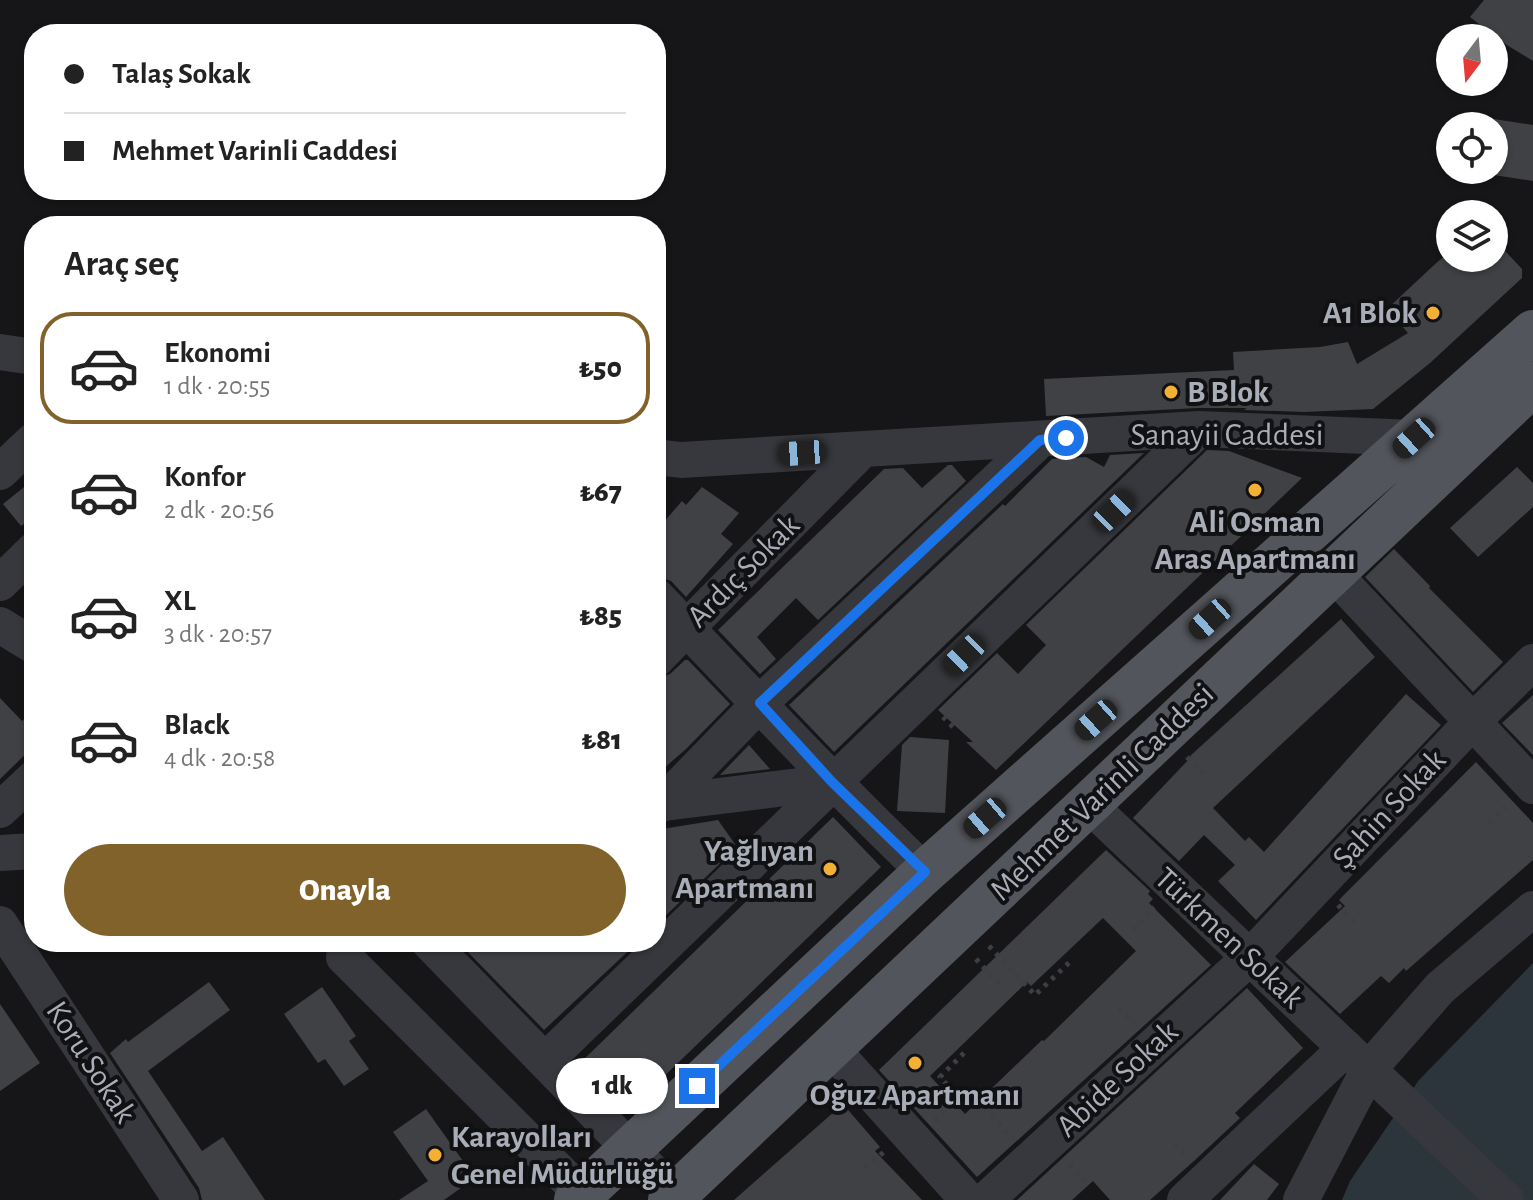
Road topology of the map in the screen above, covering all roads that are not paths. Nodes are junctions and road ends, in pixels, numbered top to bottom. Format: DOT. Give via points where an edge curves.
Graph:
graph roads {
  1 [pos="1533,332"];
  2 [pos="0,352"];
  3 [pos="24,356"];
  4 [pos="1533,384"];
  5 [pos="1199,429"];
  6 [pos="1414,438"];
  7 [pos="1040,440"];
  8 [pos="24,449"];
  9 [pos="863,449"];
  10 [pos="668,459"];
  11 [pos="0,472"];
  12 [pos="24,560"];
  13 [pos="1332,572"];
  14 [pos="0,583"];
  15 [pos="666,607"];
  16 [pos="0,625"];
  17 [pos="687,629"];
  18 [pos="24,640"];
  19 [pos="666,649"];
  20 [pos="1533,662"];
  21 [pos="760,703"];
  22 [pos="1472,722"];
  23 [pos="832,782"];
  24 [pos="1533,786"];
  25 [pos="24,787"];
  26 [pos="666,797"];
  27 [pos="666,803"];
  28 [pos="1090,806"];
  29 [pos="0,810"];
  30 [pos="24,852"];
  31 [pos="0,853"];
  32 [pos="925,872"];
  33 [pos="1533,909"];
  34 [pos="0,924"];
  35 [pos="666,943"];
  36 [pos="439,952"];
  37 [pos="657,952"];
  38 [pos="344,957"];
  39 [pos="1248,959"];
  40 [pos="831,1048"];
  41 [pos="545,1061"];
  42 [pos="1369,1069"];
  43 [pos="631,1148"];
  44 [pos="579,1197"];
  45 [pos="673,1198"];
  46 [pos="181,1200"];
  47 [pos="968,1200"];
  48 [pos="986,1200"];
  49 [pos="1185,1200"];
  50 [pos="1301,1200"];
  51 [pos="1506,1200"];
  1 -- 6 [label="main road, Mehmet Varinli Caddesi"];
  2 -- 3 [label="street"];
  4 -- 13 [label="main road, Mehmet Varinli Caddesi"];
  5 -- 6 [label="street, Sanayii Caddesi"];
  5 -- 7 [label="street, Sanayii Caddesi"];
  5 -- 23 [label="street"];
  6 -- 32 [label="main road, Mehmet Varinli Caddesi"];
  7 -- 9 [label="street, Sanayii Caddesi"];
  7 -- 21 [label="street"];
  8 -- 11 [label="street"];
  9 -- 10 [label="street, Sanayii Caddesi"];
  9 -- 17 [label="street, Ardıç Sokak"];
  12 -- 14 [label="street"];
  13 -- 22 [label="street"];
  13 -- 28 [label="main road, Mehmet Varinli Caddesi"];
  15 -- 17 [label="street"];
  16 -- 18 [label="street"];
  17 -- 19 [label="street, Ardıç Sokak"];
  17 -- 21 [label="street"];
  20 -- 22 [label="street, Şahin Sokak"];
  21 -- 23 [label="street"];
  21 -- 26 [label="street"];
  22 -- 24 [label="street"];
  22 -- 39 [label="street, Şahin Sokak"];
  23 -- 27 [label="street"];
  23 -- 32 [label="street"];
  23 -- 35 [label="street"];
  25 -- 29 [label="street"];
  28 -- 39 [label="street, Türkmen Sokak"];
  28 -- 40 [label="main road, Mehmet Varinli Caddesi"];
  30 -- 31 [label="street"];
  32 -- 43 [label="main road, Mehmet Varinli Caddesi"];
  33 -- 42 [label="street" via="1440,988"];
  34 -- 46 [label="street, Koru Sokak"];
  36 -- 41 [label="street"];
  37 -- 41 [label="street"];
  38 -- 44 [label="street"];
  39 -- 42 [label="street, Türkmen Sokak"];
  39 -- 48 [label="street, Abide Sokak"];
  40 -- 45 [label="main road, Mehmet Varinli Caddesi"];
  40 -- 47 [label="street"];
  41 -- 43 [label="street"];
  42 -- 49 [label="street"];
  42 -- 50 [label="street"];
  42 -- 51 [label="street, Türkmen Sokak"];
  43 -- 44 [label="main road, Mehmet Varinli Caddesi"];
  43 -- 45 [label="street"];
}
